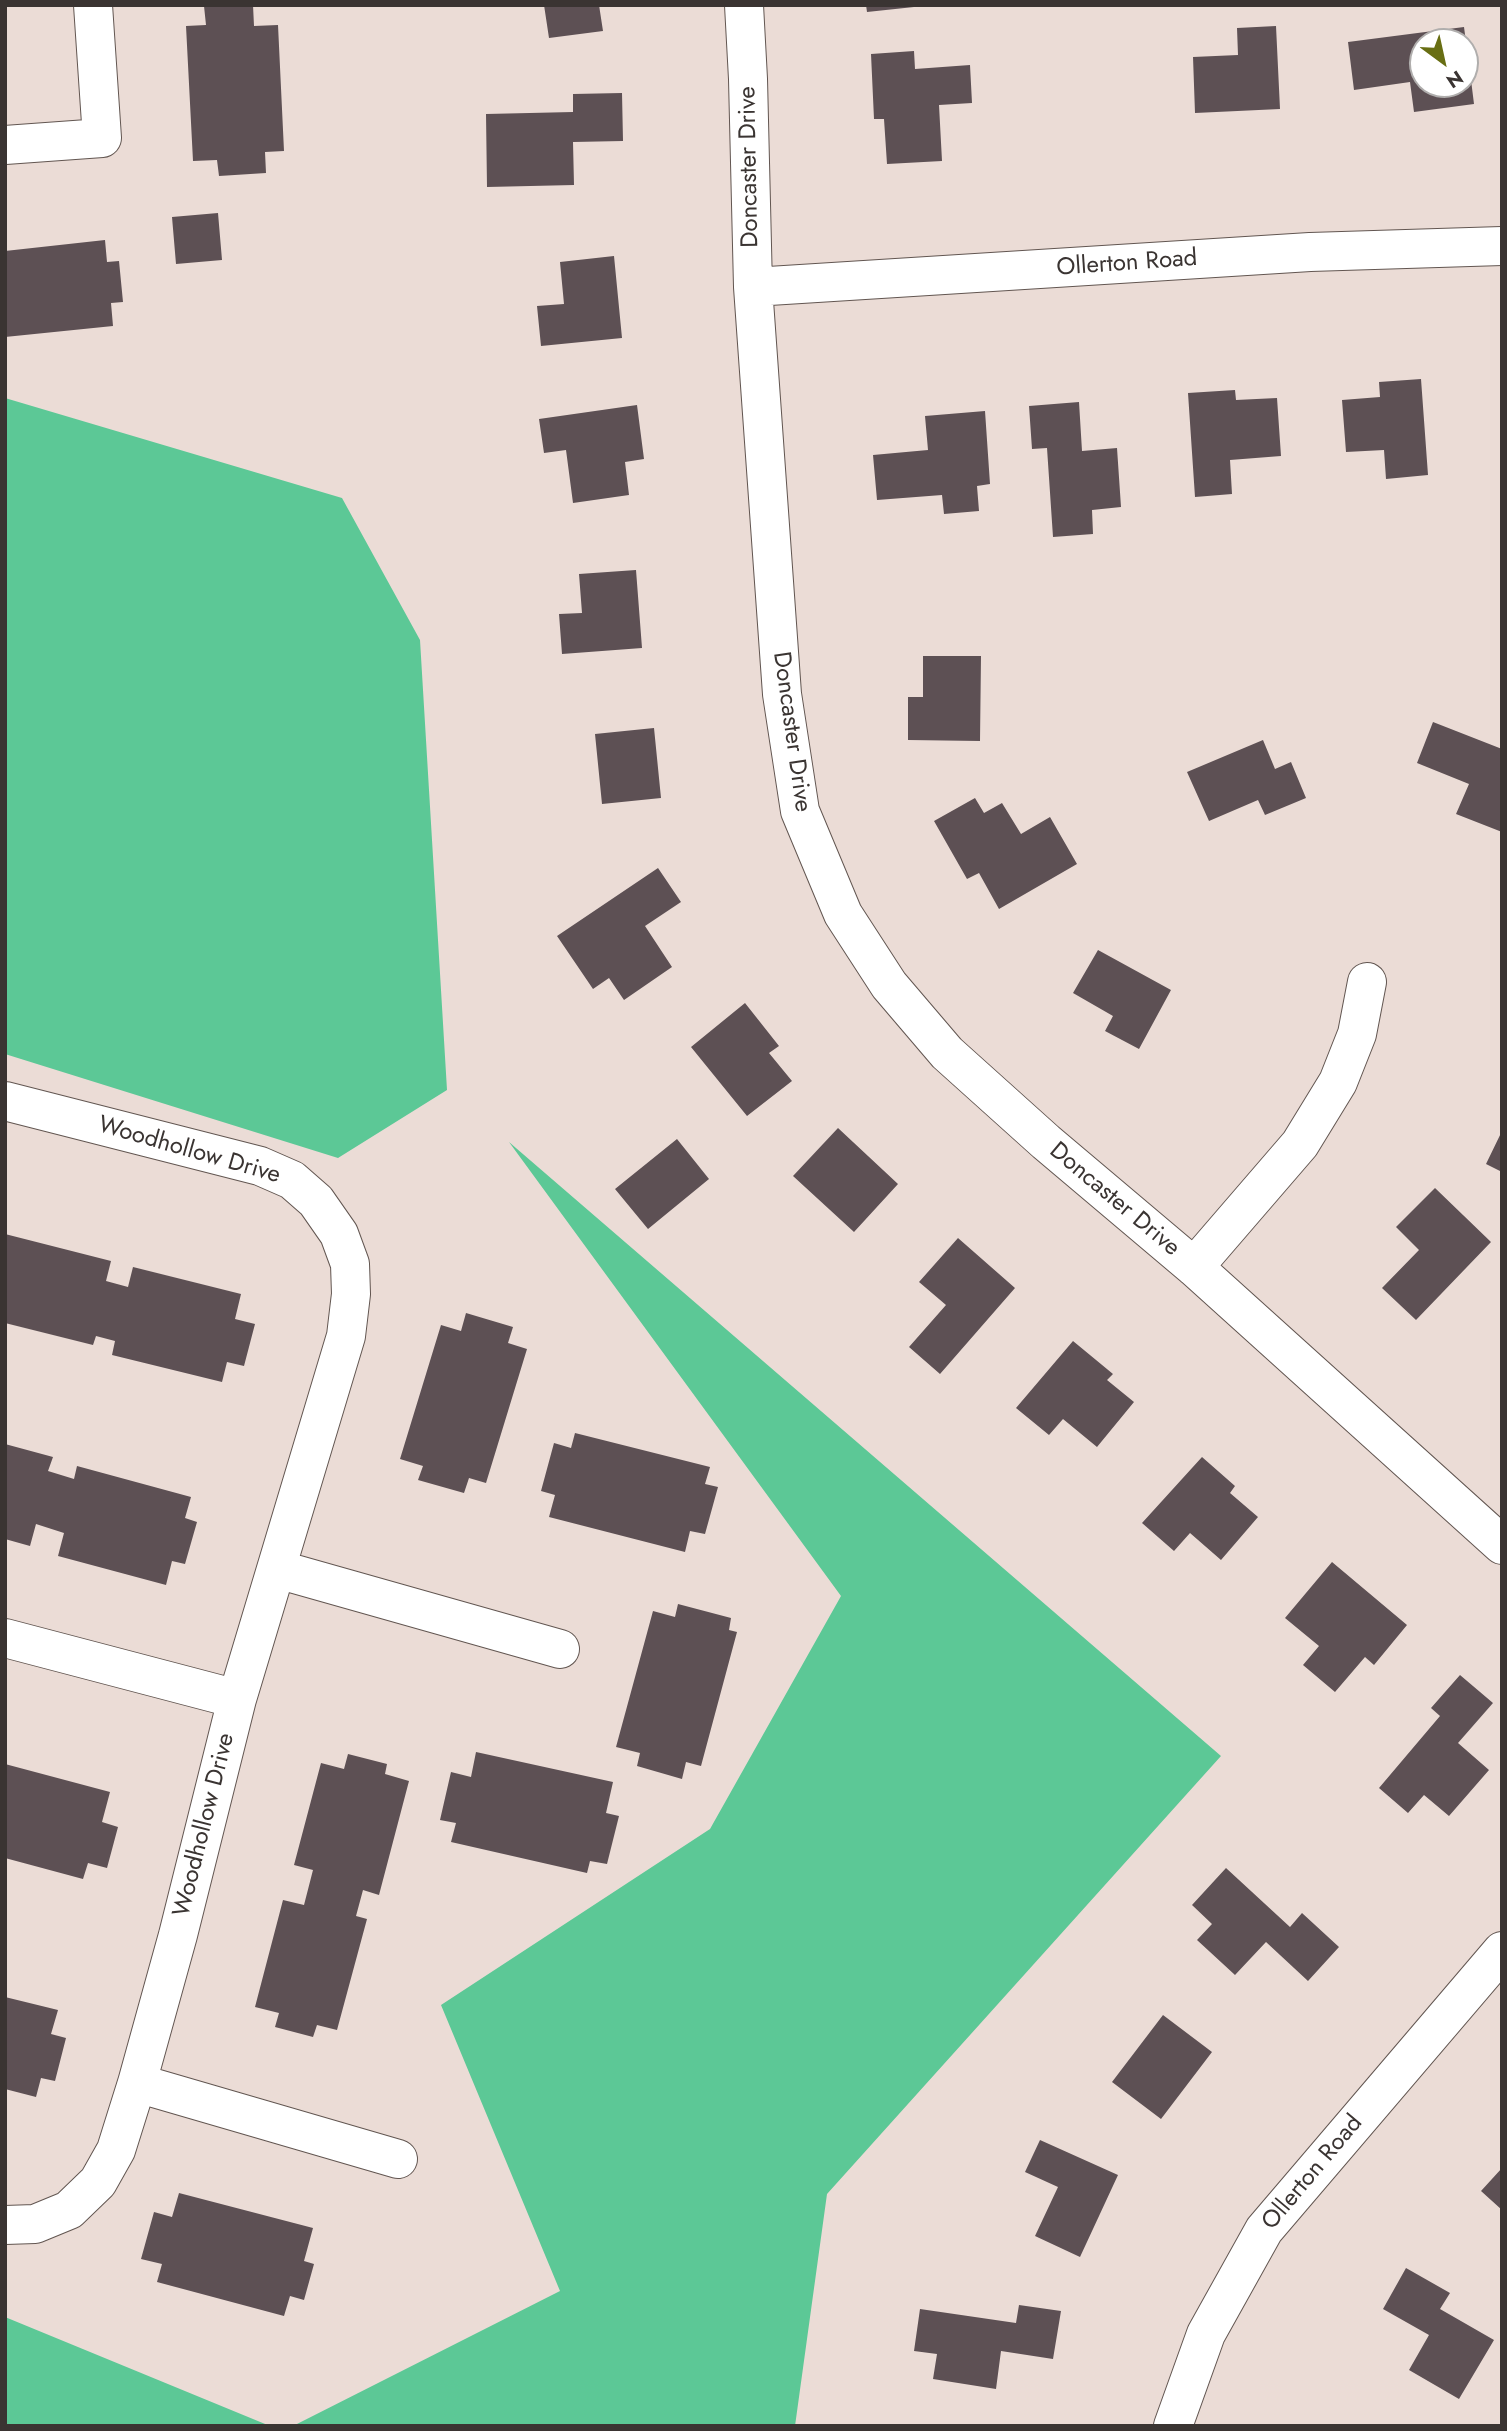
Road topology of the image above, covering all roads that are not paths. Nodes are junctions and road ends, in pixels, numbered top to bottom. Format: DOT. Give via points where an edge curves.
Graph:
graph roads {
  1 [pos="93,5"];
  2 [pos="744,5"];
  3 [pos="5,145"];
  4 [pos="1502,246"];
  5 [pos="753,287"];
  6 [pos="1367,982"];
  7 [pos="5,1101"];
  8 [pos="1194,1267"];
  9 [pos="1502,1545"];
  10 [pos="277,1569"];
  11 [pos="5,1638"];
  12 [pos="560,1649"];
  13 [pos="237,1699"];
  14 [pos="1502,1951"];
  15 [pos="136,2083"];
  16 [pos="398,2159"];
  17 [pos="5,2225"];
  18 [pos="1173,2426"];
  1 -- 3 [label="street" via="102,138"];
  2 -- 5 [label="street, Doncaster Drive"];
  4 -- 5 [label="street, Ollerton Road" via="1310,252"];
  5 -- 8 [label="street, Doncaster Drive" via="782,694 800,811 843,914 889,985 947,1053"];
  6 -- 8 [label="street" via="1357,1034 1338,1082 1300,1144"];
  7 -- 10 [label="street, Woodhollow Drive" via="260,1166 292,1180 316,1201 340,1234 350,1264 346,1336"];
  8 -- 9 [label="street, Doncaster Drive"];
  10 -- 12 [label="street"];
  10 -- 13 [label="street, Woodhollow Drive"];
  11 -- 13 [label="street"];
  13 -- 15 [label="street, Woodhollow Drive"];
  14 -- 18 [label="street, Ollerton Road" via="1264,2230 1206,2334"];
  15 -- 16 [label="street"];
  15 -- 17 [label="street, Woodhollow Drive" via="117,2150 98,2182 69,2210 35,2224"];
}
